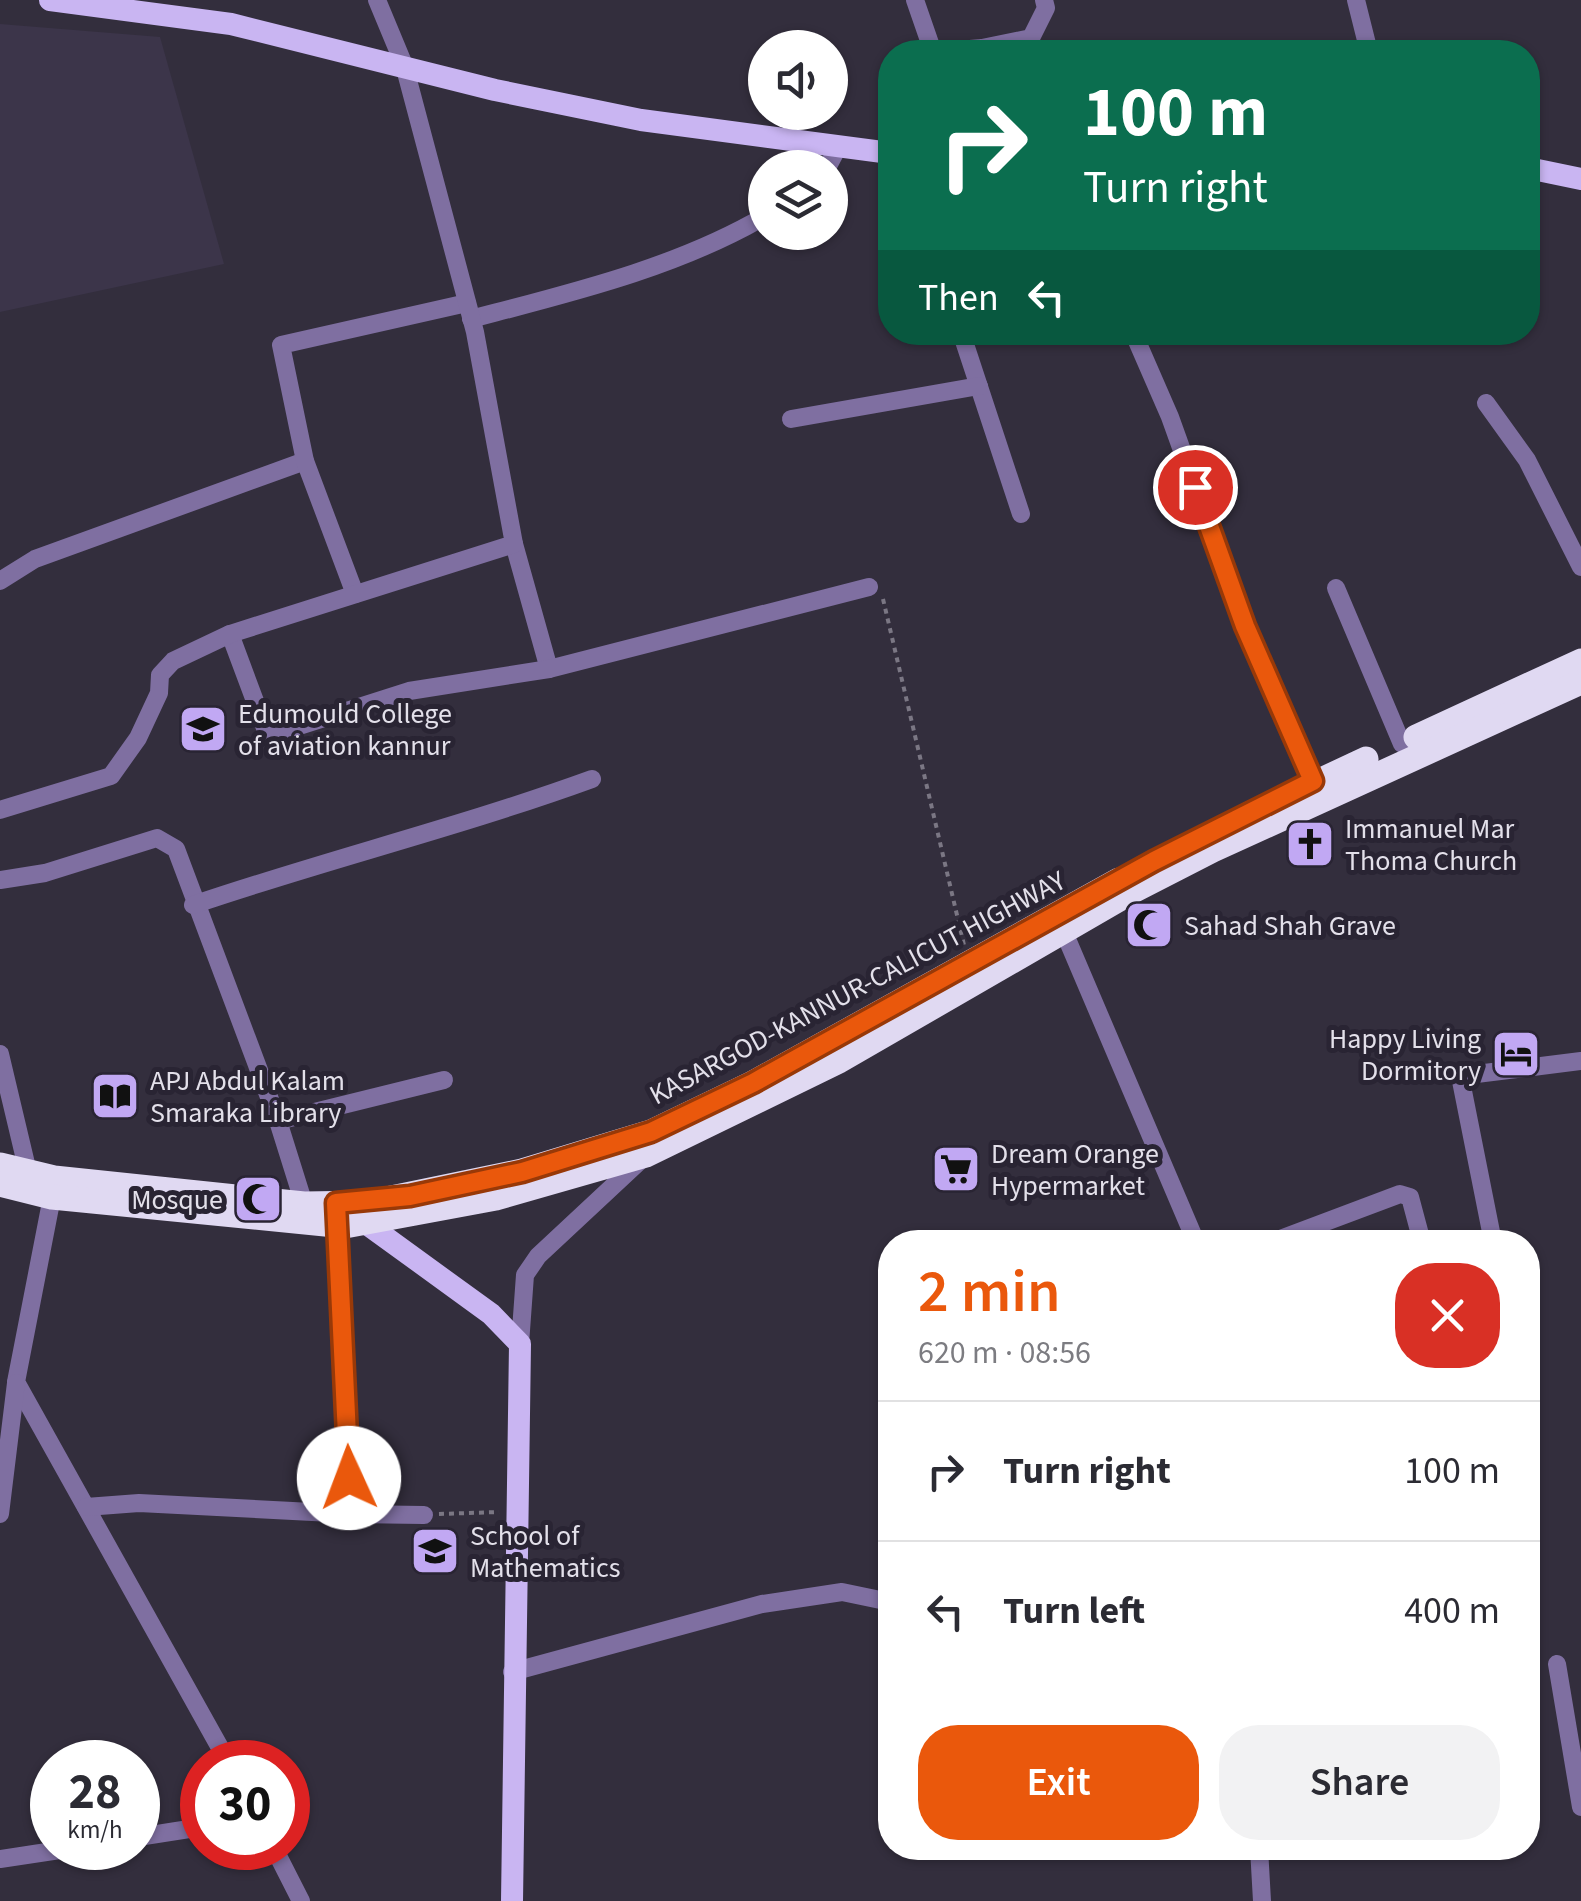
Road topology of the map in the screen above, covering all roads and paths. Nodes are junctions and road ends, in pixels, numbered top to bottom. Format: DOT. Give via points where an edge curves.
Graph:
graph roads {
  1 [pos="50,0"];
  2 [pos="377,0"];
  3 [pos="915,0"];
  4 [pos="1044,0"];
  5 [pos="1356,0"];
  6 [pos="929,40"];
  7 [pos="1023,40"];
  8 [pos="1366,40"];
  9 [pos="404,65"];
  10 [pos="805,150"];
  11 [pos="878,154"];
  12 [pos="848,157"];
  13 [pos="1540,170"];
  14 [pos="1581,179"];
  15 [pos="748,224"];
  16 [pos="469,311"];
  17 [pos="965,345"];
  18 [pos="1139,345"];
  19 [pos="978,386"];
  20 [pos="1486,403"];
  21 [pos="791,418"];
  22 [pos="306,460"];
  23 [pos="1021,514"];
  24 [pos="514,544"];
  25 [pos="1581,567"];
  26 [pos="0,580"];
  27 [pos="870,587"];
  28 [pos="1336,588"];
  29 [pos="355,594"];
  30 [pos="230,634"];
  31 [pos="1581,661"];
  32 [pos="550,668"];
  33 [pos="1581,682"];
  34 [pos="1402,744"];
  35 [pos="592,780"];
  36 [pos="1313,781"];
  37 [pos="0,810"];
  38 [pos="0,880"];
  39 [pos="193,905"];
  40 [pos="1064,932"];
  41 [pos="968,964"];
  42 [pos="0,1054"];
  43 [pos="1581,1061"];
  44 [pos="444,1080"];
  45 [pos="278,1121"];
  46 [pos="646,1155"];
  47 [pos="0,1166"];
  48 [pos="28,1172"];
  49 [pos="0,1184"];
  50 [pos="52,1197"];
  51 [pos="304,1204"];
  52 [pos="337,1214"];
  53 [pos="367,1224"];
  54 [pos="1191,1230"];
  55 [pos="1304,1230"];
  56 [pos="1419,1230"];
  57 [pos="1491,1230"];
  58 [pos="520,1344"];
  59 [pos="11,1375"];
  60 [pos="86,1508"];
  61 [pos="520,1511"];
  62 [pos="0,1514"];
  63 [pos="351,1514"];
  64 [pos="424,1515"];
  65 [pos="878,1600"];
  66 [pos="1557,1664"];
  67 [pos="512,1672"];
  68 [pos="216,1740"];
  69 [pos="1581,1808"];
  70 [pos="30,1854"];
  71 [pos="0,1859"];
  72 [pos="1259,1860"];
  73 [pos="285,1870"];
  74 [pos="301,1901"];
  75 [pos="512,1901"];
  76 [pos="1262,1901"];
  1 -- 9 [label="main road" via="231,24"];
  2 -- 9 [label="street"];
  3 -- 6 [label="street"];
  4 -- 7 [label="street" via="1031,38"];
  5 -- 8 [label="street"];
  9 -- 10 [label="main road" via="642,120 733,129"];
  9 -- 16 [label="street"];
  11 -- 12 [label="main road"];
  13 -- 14 [label="main road"];
  15 -- 16 [label="street" via="566,294"];
  16 -- 22 [label="street" via="281,345"];
  16 -- 24 [label="street"];
  17 -- 19 [label="street"];
  18 -- 36 [label="street" via="1245,626"];
  19 -- 21 [label="street"];
  19 -- 23 [label="street"];
  20 -- 25 [label="street" via="1527,460"];
  22 -- 26 [label="street" via="35,559"];
  22 -- 29 [label="street"];
  24 -- 29 [label="street"];
  24 -- 32 [label="street"];
  27 -- 32 [label="street"];
  27 -- 41 [label="path" via="881,592"];
  28 -- 34 [label="street"];
  29 -- 30 [label="street"];
  30 -- 32 [label="street" via="268,736 409,691"];
  30 -- 37 [label="street" via="173,661 160,675 138,738 111,776"];
  31 -- 34 [label="highway, KASARGOD-KANNUR-CALICUT HIGHWAY"];
  33 -- 40 [label="highway, KASARGOD-KANNUR-CALICUT HIGHWAY" via="1212,850"];
  34 -- 36 [label="highway, KASARGOD-KANNUR-CALICUT HIGHWAY"];
  35 -- 39 [label="street" via="476,822 327,859"];
  36 -- 41 [label="highway, KASARGOD-KANNUR-CALICUT HIGHWAY"];
  38 -- 39 [label="street" via="157,838 176,849"];
  39 -- 45 [label="street"];
  40 -- 46 [label="highway, KASARGOD-KANNUR-CALICUT HIGHWAY" via="840,1062"];
  40 -- 54 [label="street"];
  41 -- 52 [label="highway, KASARGOD-KANNUR-CALICUT HIGHWAY" via="651,1132 522,1172"];
  42 -- 48 [label="street"];
  43 -- 57 [label="street" via="1460,1076"];
  44 -- 45 [label="street"];
  45 -- 51 [label="street"];
  46 -- 53 [label="highway, KASARGOD-KANNUR-CALICUT HIGHWAY" via="496,1198"];
  46 -- 58 [label="street" via="525,1275"];
  47 -- 48 [label="highway, KASARGOD-KANNUR-CALICUT HIGHWAY"];
  48 -- 51 [label="highway, KASARGOD-KANNUR-CALICUT HIGHWAY"];
  49 -- 50 [label="highway, KASARGOD-KANNUR-CALICUT HIGHWAY"];
  50 -- 52 [label="highway, KASARGOD-KANNUR-CALICUT HIGHWAY"];
  50 -- 59 [label="street"];
  51 -- 52 [label="highway, KASARGOD-KANNUR-CALICUT HIGHWAY"];
  52 -- 53 [label="highway, KASARGOD-KANNUR-CALICUT HIGHWAY"];
  52 -- 63 [label="street"];
  53 -- 58 [label="main road" via="491,1314"];
  55 -- 56 [label="street" via="1400,1194 1410,1197"];
  58 -- 61 [label="main road"];
  59 -- 60 [label="street"];
  59 -- 62 [label="street"];
  60 -- 63 [label="street" via="156,1504"];
  60 -- 68 [label="street"];
  61 -- 64 [label="path"];
  61 -- 67 [label="main road"];
  63 -- 64 [label="street"];
  65 -- 67 [label="street" via="842,1592 762,1604"];
  66 -- 69 [label="street"];
  67 -- 75 [label="main road"];
  70 -- 71 [label="street"];
  72 -- 76 [label="street"];
  73 -- 74 [label="street"];
}
